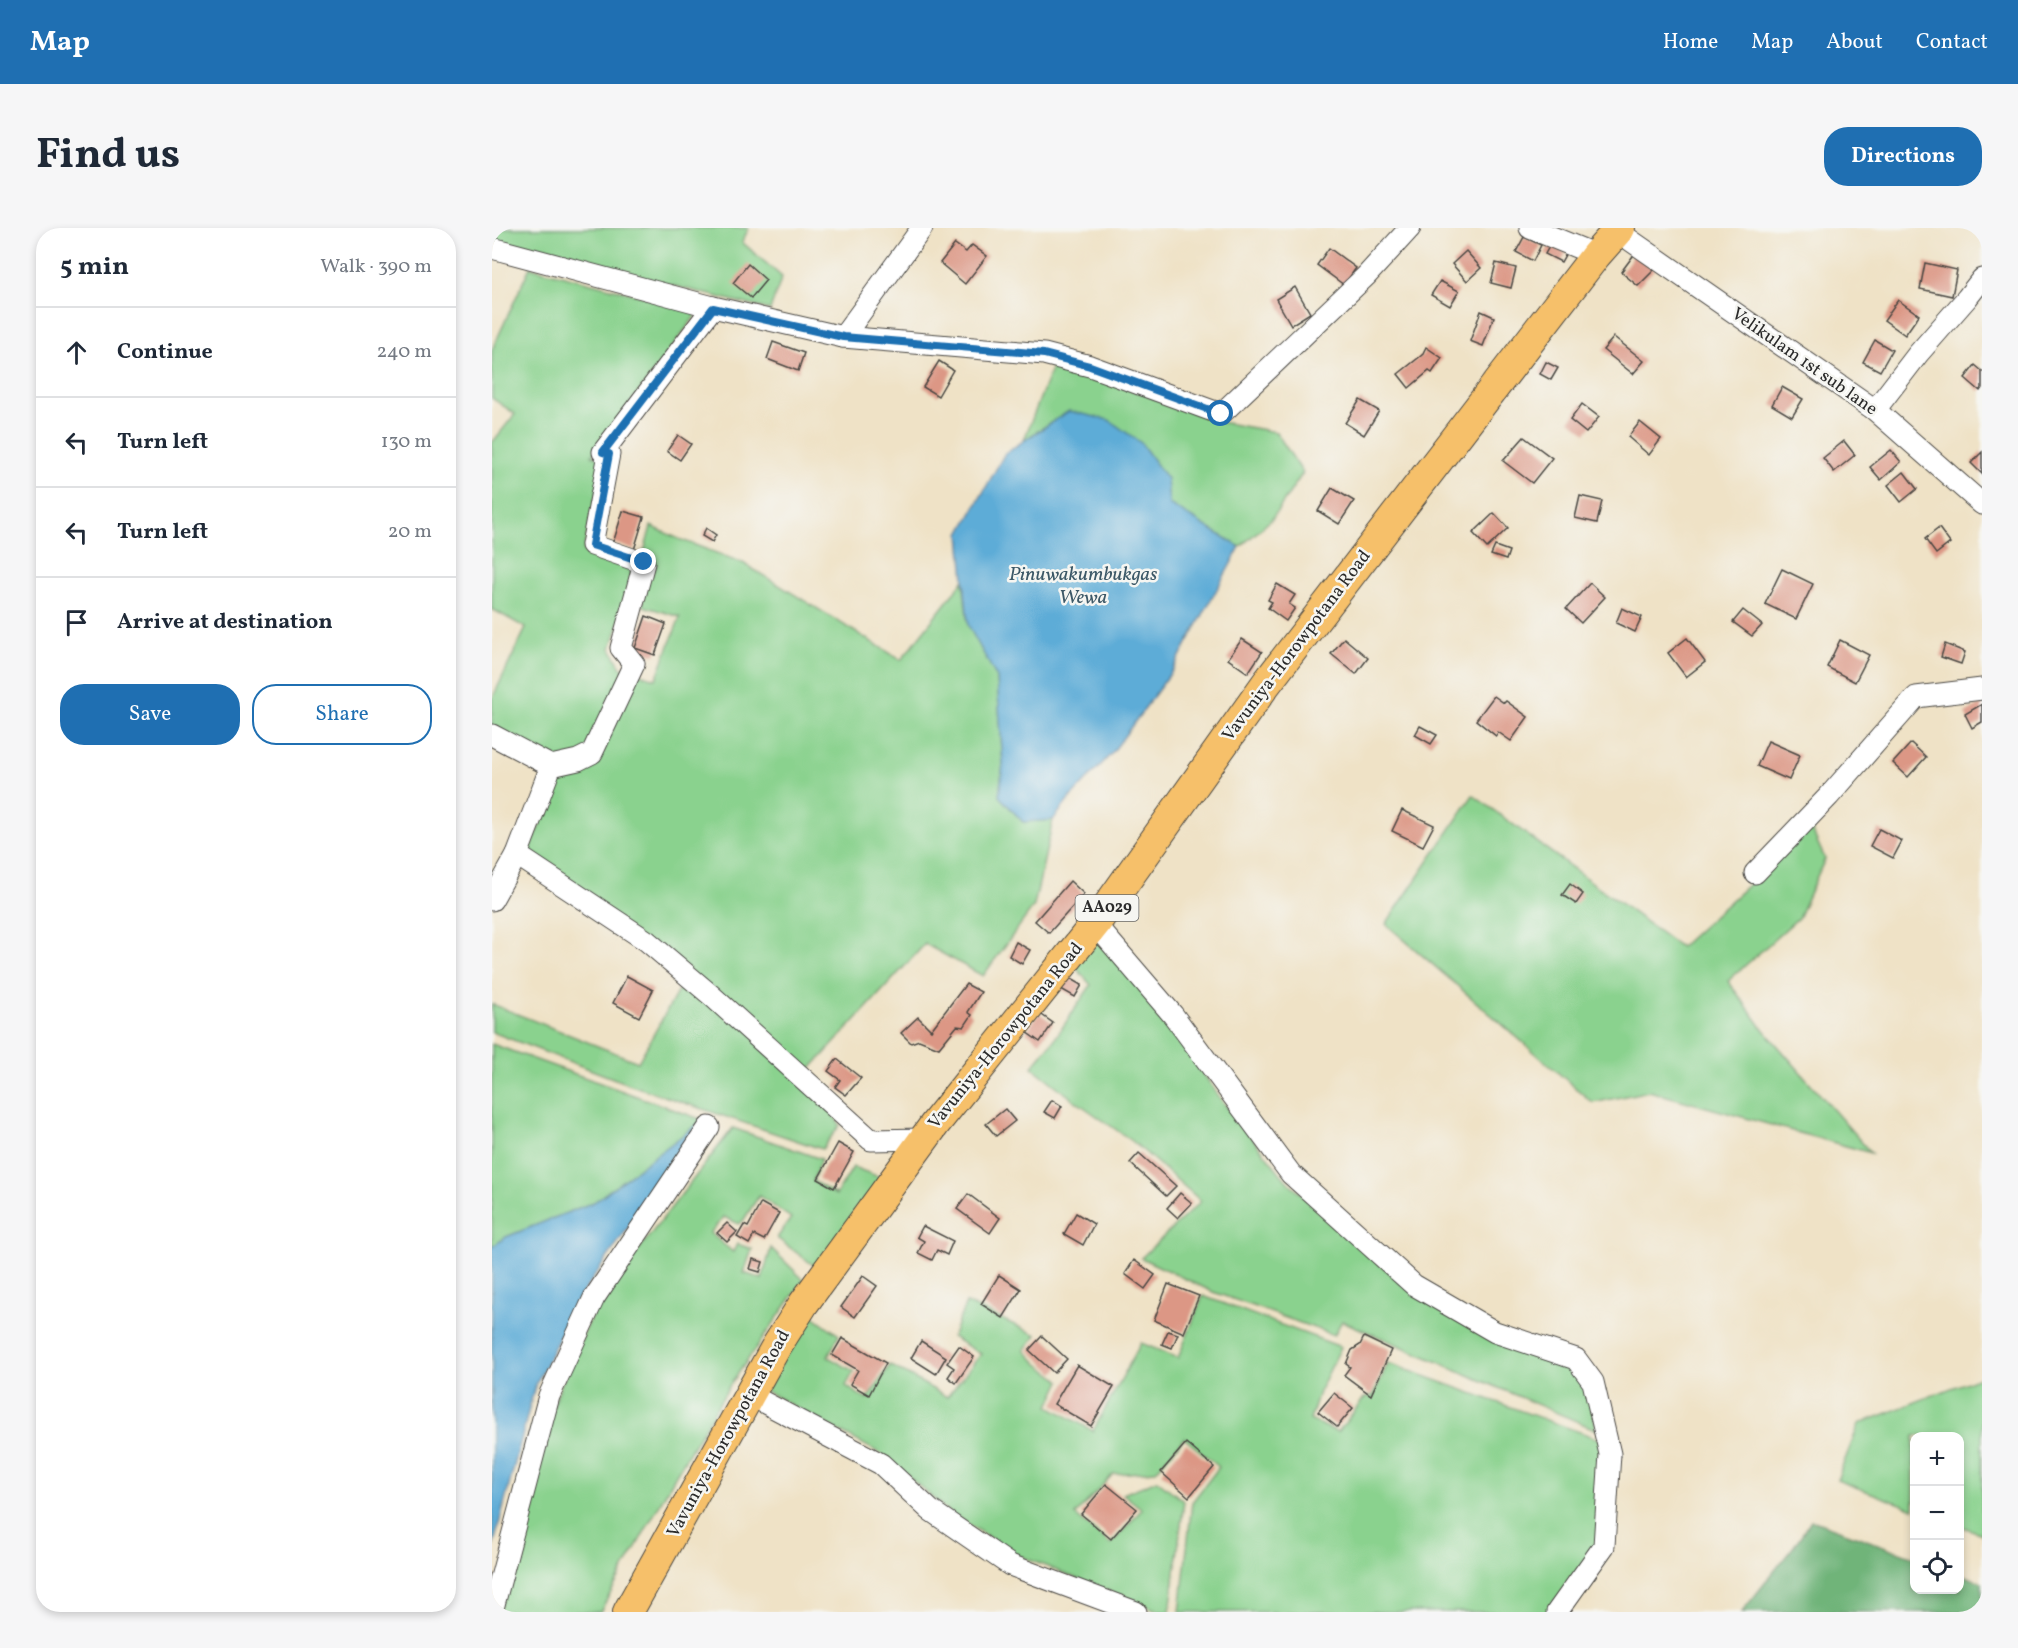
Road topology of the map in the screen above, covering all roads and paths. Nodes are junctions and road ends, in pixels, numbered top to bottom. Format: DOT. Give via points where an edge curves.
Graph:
graph roads {
  1 [pos="922,228"];
  2 [pos="1410,228"];
  3 [pos="1530,228"];
  4 [pos="1619,230"];
  5 [pos="492,248"];
  6 [pos="1596,255"];
  7 [pos="1982,279"];
  8 [pos="713,308"];
  9 [pos="843,337"];
  10 [pos="1875,410"];
  11 [pos="1982,504"];
  12 [pos="1982,689"];
  13 [pos="492,735"];
  14 [pos="551,766"];
  15 [pos="517,855"];
  16 [pos="1755,873"];
  17 [pos="492,900"];
  18 [pos="1095,924"];
  19 [pos="709,1127"];
  20 [pos="924,1139"];
  21 [pos="750,1395"];
  22 [pos="492,1612"];
  23 [pos="628,1612"];
  24 [pos="1136,1612"];
  25 [pos="1557,1612"];
  1 -- 9 [label="street"];
  2 -- 9 [label="street" via="1366,276 1221,414 1090,366 1044,354"];
  3 -- 6 [label="street"];
  4 -- 6 [label="highway, Vavuniya-Horowpotana Road / AA029"];
  4 -- 10 [label="street, Velikulam 1st sub lane"];
  5 -- 8 [label="street"];
  6 -- 18 [label="highway, Vavuniya-Horowpotana Road / AA029" via="1272,676"];
  7 -- 10 [label="street"];
  8 -- 9 [label="street"];
  8 -- 14 [label="street" via="603,452 609,454 592,545 644,562 621,648 634,664 591,753"];
  10 -- 11 [label="street, Velikulam 1st sub lane"];
  12 -- 16 [label="street" via="1916,697"];
  13 -- 14 [label="street"];
  14 -- 15 [label="street"];
  15 -- 17 [label="street"];
  15 -- 20 [label="street" via="647,941 871,1140"];
  18 -- 20 [label="highway, Vavuniya-Horowpotana Road / AA029"];
  18 -- 25 [label="street" via="1173,1015 1291,1174 1414,1285 1495,1332 1576,1359 1593,1382 1610,1454 1604,1546"];
  19 -- 22 [label="street" via="594,1298 549,1396"];
  20 -- 21 [label="highway, Vavuniya-Horowpotana Road / AA029" via="804,1303"];
  21 -- 23 [label="highway, Vavuniya-Horowpotana Road / AA029"];
  21 -- 24 [label="street" via="881,1464 930,1510 1010,1565"];
}
